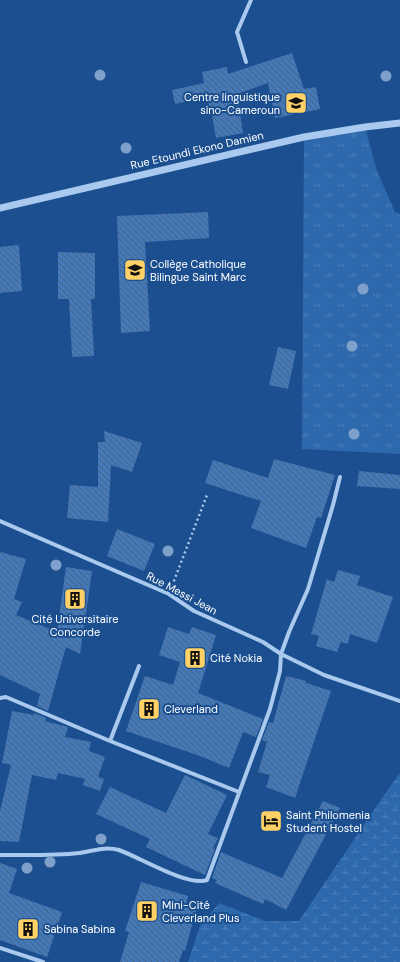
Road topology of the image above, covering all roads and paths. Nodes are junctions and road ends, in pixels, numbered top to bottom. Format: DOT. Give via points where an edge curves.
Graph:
graph roads {
  1 [pos="251,0"];
  2 [pos="246,62"];
  3 [pos="400,123"];
  4 [pos="0,208"];
  5 [pos="340,477"];
  6 [pos="207,495"];
  7 [pos="0,521"];
  8 [pos="169,594"];
  9 [pos="281,654"];
  10 [pos="139,666"];
  11 [pos="0,698"];
  12 [pos="400,700"];
  13 [pos="110,741"];
  14 [pos="239,792"];
  15 [pos="0,855"];
  16 [pos="0,948"];
  17 [pos="43,962"];
  1 -- 2 [label="street" via="237,32"];
  3 -- 4 [label="street, Rue Etoundi Ekono Damien" via="304,137"];
  5 -- 9 [label="street" via="308,589"];
  6 -- 8 [label="path"];
  7 -- 8 [label="street, Rue Messi Jean"];
  8 -- 9 [label="street, Rue Messi Jean" via="194,611 263,642"];
  9 -- 12 [label="street, Rue Messi Jean" via="324,675"];
  9 -- 14 [label="street" via="280,671 270,709"];
  10 -- 13 [label="street"];
  11 -- 13 [label="street" via="6,697"];
  13 -- 14 [label="street"];
  14 -- 15 [label="street" via="205,881 196,882 176,876 116,849 101,848 80,853 44,855"];
  16 -- 17 [label="street"];
}
